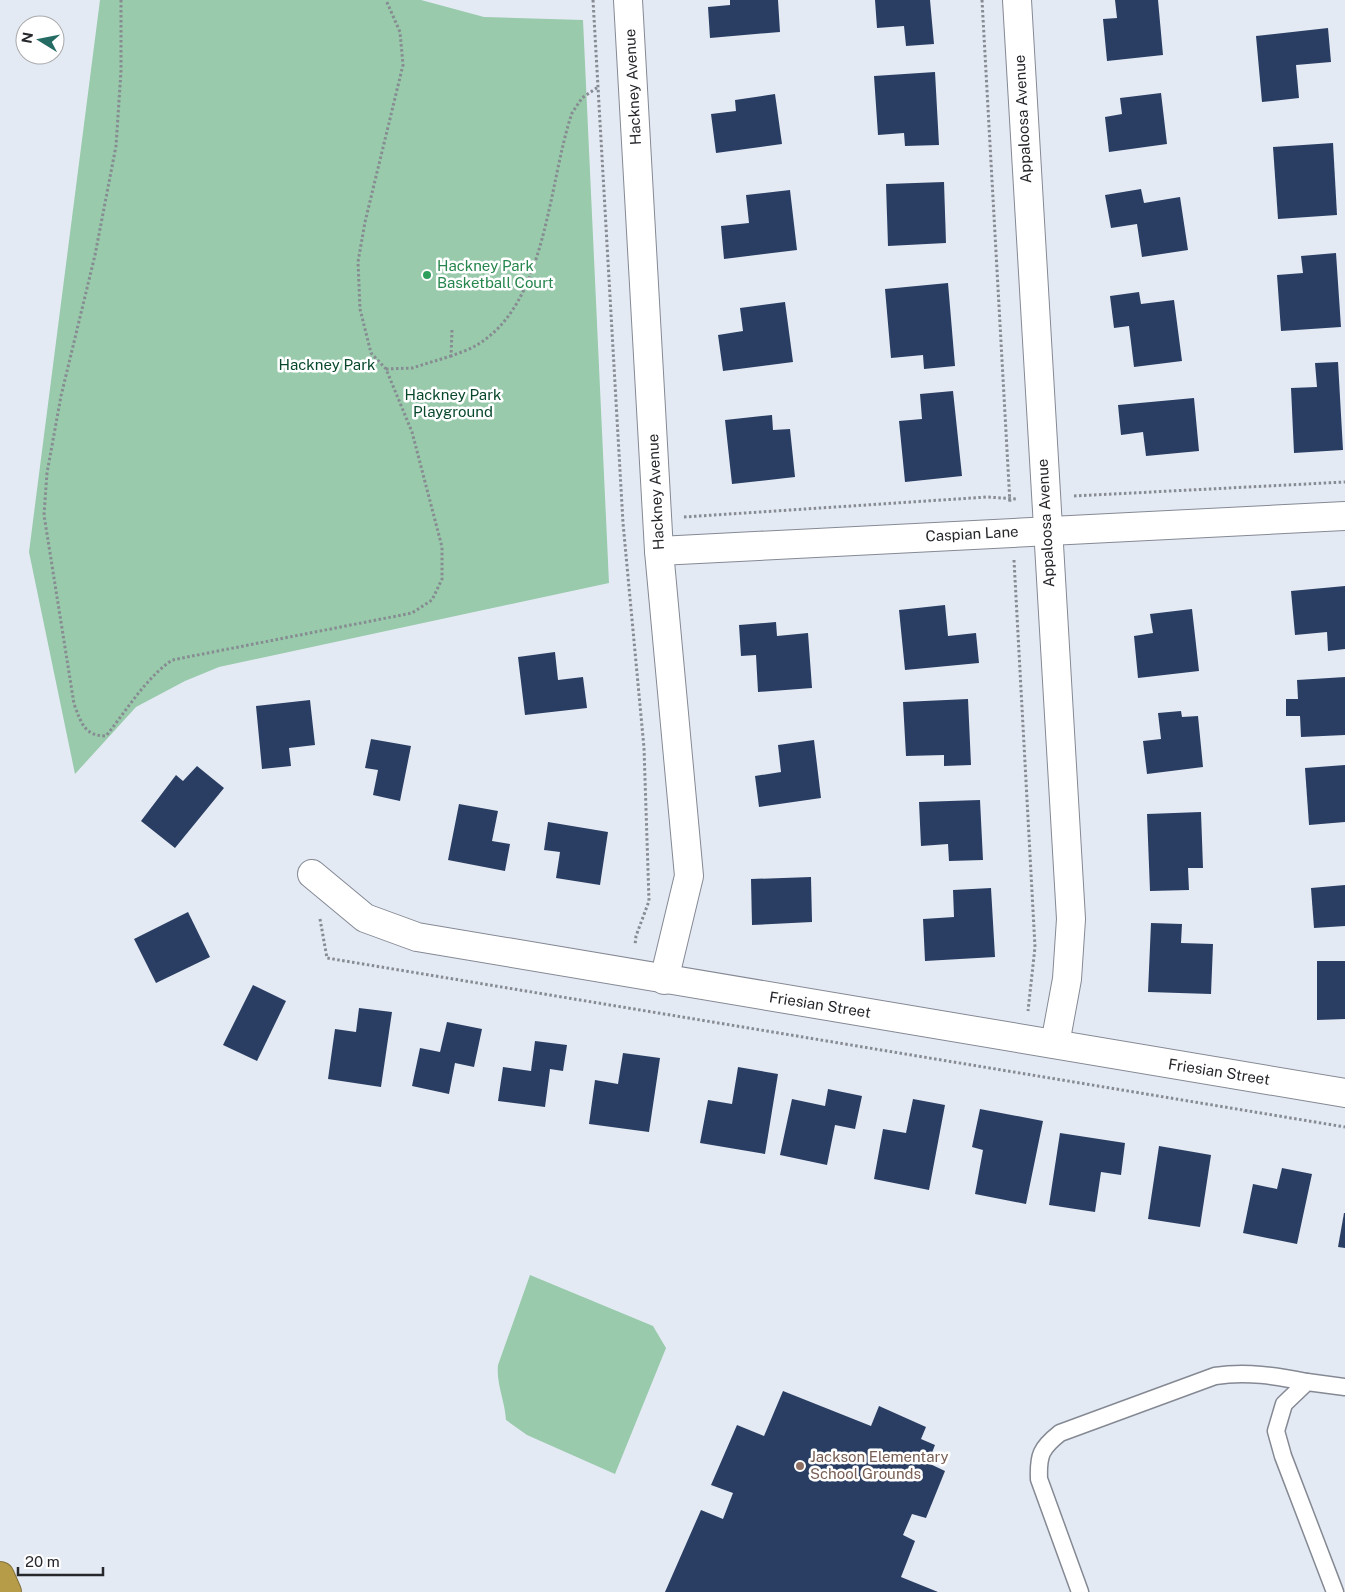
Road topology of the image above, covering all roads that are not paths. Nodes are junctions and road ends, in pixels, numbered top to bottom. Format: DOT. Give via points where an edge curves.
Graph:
graph roads {
  1 [pos="628,0"];
  2 [pos="1017,0"];
  3 [pos="1345,516"];
  4 [pos="1046,530"];
  5 [pos="658,551"];
  6 [pos="312,874"];
  7 [pos="664,980"];
  8 [pos="1055,1044"];
  9 [pos="1345,1093"];
  10 [pos="1307,1382"];
  11 [pos="1345,1386"];
  12 [pos="0,1576"];
  13 [pos="7,1592"];
  14 [pos="1080,1592"];
  15 [pos="1335,1592"];
  1 -- 5 [label="street, Hackney Avenue"];
  2 -- 4 [label="street, Appaloosa Avenue"];
  3 -- 4 [label="street, Caspian Lane"];
  4 -- 5 [label="street, Caspian Lane"];
  4 -- 8 [label="street, Appaloosa Avenue" via="1071,919 1068,970"];
  5 -- 7 [label="street, Hackney Avenue" via="689,876"];
  6 -- 7 [label="street, Friesian Street" via="365,918 417,938"];
  7 -- 8 [label="street, Friesian Street"];
  8 -- 9 [label="street, Friesian Street"];
  10 -- 11 [label="lane"];
  10 -- 14 [label="lane" via="1263,1374 1215,1376 1060,1433 1044,1445 1038,1462 1039,1479"];
  10 -- 15 [label="lane" via="1284,1404 1276,1431"];
  12 -- 13 [label="highway"];
}
